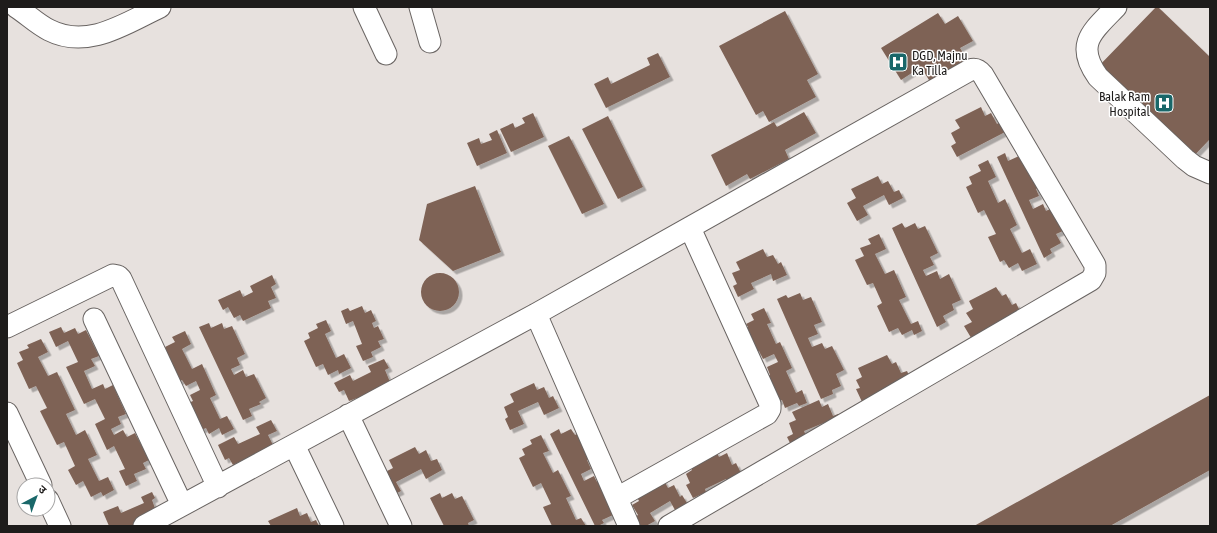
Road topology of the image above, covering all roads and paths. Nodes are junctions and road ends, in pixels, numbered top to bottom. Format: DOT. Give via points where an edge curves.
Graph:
graph roads {
  1 [pos="16,7"];
  2 [pos="160,7"];
  3 [pos="364,7"];
  4 [pos="420,7"];
  5 [pos="1116,7"];
  6 [pos="430,42"];
  7 [pos="386,54"];
  8 [pos="1210,173"];
  9 [pos="690,228"];
  10 [pos="536,314"];
  11 [pos="94,319"];
  12 [pos="7,327"];
  13 [pos="7,413"];
  14 [pos="348,415"];
  15 [pos="294,445"];
  16 [pos="37,477"];
  17 [pos="218,487"];
  18 [pos="617,498"];
  19 [pos="182,505"];
  20 [pos="144,526"];
  21 [pos="333,526"];
  22 [pos="401,526"];
  23 [pos="629,526"];
  24 [pos="669,526"];
  1 -- 2 [label="street" via="49,30 65,36 82,38 110,31"];
  3 -- 7 [label="street"];
  4 -- 6 [label="street"];
  5 -- 8 [label="street" via="1092,32 1086,49 1092,68 1098,77 1185,159"];
  9 -- 10 [label="street"];
  9 -- 18 [label="street" via="770,404 770,409 767,414"];
  9 -- 24 [label="street" via="975,69 983,75 1095,265 1095,273 1091,280"];
  10 -- 14 [label="street"];
  10 -- 18 [label="street"];
  11 -- 19 [label="street"];
  12 -- 17 [label="street" via="113,275 118,276"];
  13 -- 16 [label="street"];
  14 -- 15 [label="street"];
  14 -- 22 [label="street"];
  15 -- 17 [label="street"];
  15 -- 21 [label="street"];
  17 -- 19 [label="street"];
  18 -- 23 [label="street"];
  19 -- 20 [label="street"];
}
